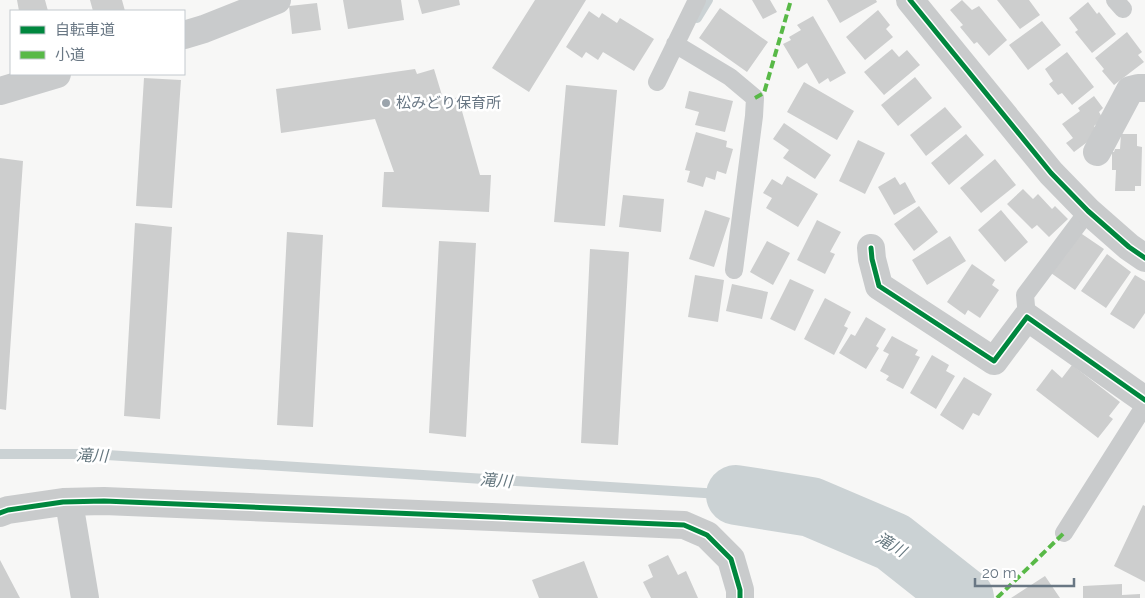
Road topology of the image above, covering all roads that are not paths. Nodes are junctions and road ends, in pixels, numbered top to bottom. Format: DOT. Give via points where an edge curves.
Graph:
graph roads {
  1 [pos="277,0"];
  2 [pos="697,0"];
  3 [pos="914,1"];
  4 [pos="185,35"];
  5 [pos="675,44"];
  6 [pos="55,75"];
  7 [pos="657,82"];
  8 [pos="1145,88"];
  9 [pos="0,91"];
  10 [pos="1097,152"];
  11 [pos="1088,211"];
  12 [pos="871,248"];
  13 [pos="1145,258"];
  14 [pos="734,270"];
  15 [pos="1027,317"];
  16 [pos="1145,400"];
  17 [pos="1145,405"];
  18 [pos="69,502"];
  19 [pos="0,513"];
  20 [pos="1064,533"];
  21 [pos="85,598"];
  22 [pos="740,598"];
  1 -- 4 [label="street"];
  2 -- 5 [label="lane"];
  3 -- 11 [label="street" via="1051,173"];
  5 -- 7 [label="lane"];
  5 -- 14 [label="lane" via="730,77 755,98"];
  6 -- 9 [label="street"];
  8 -- 10 [label="street" via="1130,90"];
  11 -- 13 [label="street"];
  11 -- 15 [label="lane" via="1024,295"];
  12 -- 15 [label="street" via="879,286 994,361"];
  15 -- 16 [label="street"];
  17 -- 20 [label="lane"];
  18 -- 19 [label="street"];
  18 -- 21 [label="street"];
  18 -- 22 [label="street" via="684,525 707,535 731,559"];
}
